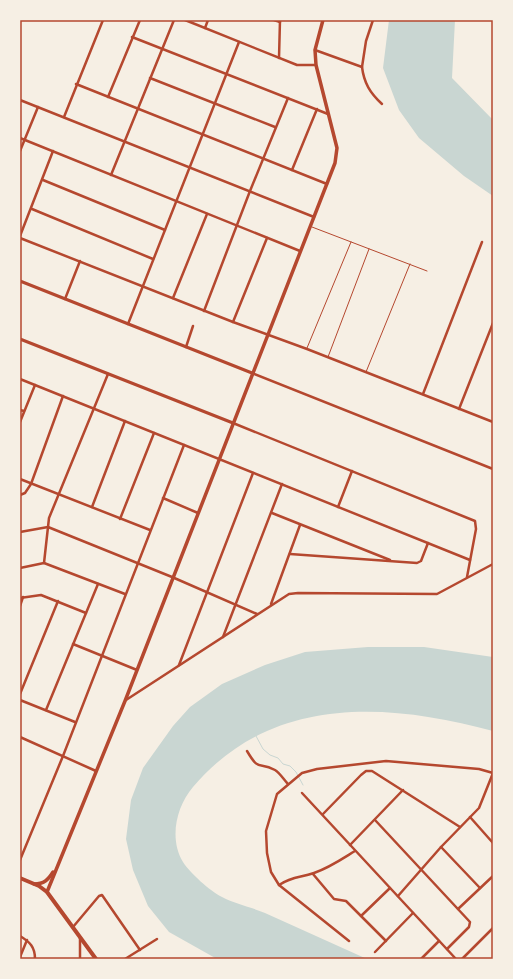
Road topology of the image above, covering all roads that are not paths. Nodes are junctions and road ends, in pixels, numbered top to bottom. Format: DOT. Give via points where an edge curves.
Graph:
graph roads {
  1 [pos="103,20"];
  2 [pos="140,20"];
  3 [pos="174,20"];
  4 [pos="184,20"];
  5 [pos="208,20"];
  6 [pos="274,20"];
  7 [pos="323,20"];
  8 [pos="373,20"];
  9 [pos="280,21"];
  10 [pos="205,28"];
  11 [pos="132,37"];
  12 [pos="239,42"];
  13 [pos="162,49"];
  14 [pos="315,50"];
  15 [pos="279,58"];
  16 [pos="316,66"];
  17 [pos="362,67"];
  18 [pos="226,74"];
  19 [pos="150,78"];
  20 [pos="76,84"];
  21 [pos="108,97"];
  22 [pos="288,98"];
  23 [pos="20,100"];
  24 [pos="215,103"];
  25 [pos="382,104"];
  26 [pos="38,107"];
  27 [pos="137,108"];
  28 [pos="317,109"];
  29 [pos="328,114"];
  30 [pos="64,117"];
  31 [pos="276,127"];
  32 [pos="202,135"];
  33 [pos="20,138"];
  34 [pos="24,140"];
  35 [pos="124,141"];
  36 [pos="20,151"];
  37 [pos="53,151"];
  38 [pos="263,159"];
  39 [pos="190,167"];
  40 [pos="292,170"];
  41 [pos="111,175"];
  42 [pos="43,180"];
  43 [pos="327,184"];
  44 [pos="250,191"];
  45 [pos="176,201"];
  46 [pos="32,209"];
  47 [pos="207,213"];
  48 [pos="314,217"];
  49 [pos="237,225"];
  50 [pos="310,226"];
  51 [pos="165,230"];
  52 [pos="20,237"];
  53 [pos="267,238"];
  54 [pos="350,242"];
  55 [pos="482,242"];
  56 [pos="369,249"];
  57 [pos="300,251"];
  58 [pos="153,259"];
  59 [pos="80,262"];
  60 [pos="410,264"];
  61 [pos="427,271"];
  62 [pos="20,281"];
  63 [pos="143,286"];
  64 [pos="173,298"];
  65 [pos="65,299"];
  66 [pos="204,311"];
  67 [pos="233,322"];
  68 [pos="493,323"];
  69 [pos="128,324"];
  70 [pos="193,326"];
  71 [pos="268,335"];
  72 [pos="20,338"];
  73 [pos="186,347"];
  74 [pos="307,349"];
  75 [pos="327,357"];
  76 [pos="365,372"];
  77 [pos="108,374"];
  78 [pos="252,374"];
  79 [pos="20,379"];
  80 [pos="35,385"];
  81 [pos="423,394"];
  82 [pos="63,396"];
  83 [pos="94,409"];
  84 [pos="459,409"];
  85 [pos="20,410"];
  86 [pos="24,411"];
  87 [pos="125,421"];
  88 [pos="20,422"];
  89 [pos="493,422"];
  90 [pos="233,423"];
  91 [pos="154,433"];
  92 [pos="184,445"];
  93 [pos="219,459"];
  94 [pos="493,469"];
  95 [pos="352,471"];
  96 [pos="253,473"];
  97 [pos="20,479"];
  98 [pos="31,484"];
  99 [pos="282,484"];
  100 [pos="20,495"];
  101 [pos="59,495"];
  102 [pos="163,498"];
  103 [pos="92,507"];
  104 [pos="338,507"];
  105 [pos="198,513"];
  106 [pos="272,513"];
  107 [pos="120,519"];
  108 [pos="300,524"];
  109 [pos="48,528"];
  110 [pos="150,530"];
  111 [pos="20,532"];
  112 [pos="428,543"];
  113 [pos="290,554"];
  114 [pos="470,560"];
  115 [pos="392,561"];
  116 [pos="44,563"];
  117 [pos="137,563"];
  118 [pos="493,564"];
  119 [pos="20,568"];
  120 [pos="172,577"];
  121 [pos="467,578"];
  122 [pos="98,584"];
  123 [pos="206,592"];
  124 [pos="125,594"];
  125 [pos="22,598"];
  126 [pos="58,601"];
  127 [pos="236,604"];
  128 [pos="271,605"];
  129 [pos="20,606"];
  130 [pos="86,613"];
  131 [pos="257,614"];
  132 [pos="223,637"];
  133 [pos="73,644"];
  134 [pos="101,655"];
  135 [pos="179,666"];
  136 [pos="137,670"];
  137 [pos="20,694"];
  138 [pos="20,700"];
  139 [pos="125,701"];
  140 [pos="46,710"];
  141 [pos="75,722"];
  142 [pos="20,737"];
  143 [pos="247,751"];
  144 [pos="63,756"];
  145 [pos="96,771"];
  146 [pos="288,784"];
  147 [pos="402,790"];
  148 [pos="302,793"];
  149 [pos="323,814"];
  150 [pos="470,817"];
  151 [pos="375,820"];
  152 [pos="460,827"];
  153 [pos="493,843"];
  154 [pos="350,845"];
  155 [pos="441,847"];
  156 [pos="355,851"];
  157 [pos="20,860"];
  158 [pos="56,868"];
  159 [pos="421,870"];
  160 [pos="313,874"];
  161 [pos="493,876"];
  162 [pos="20,878"];
  163 [pos="34,884"];
  164 [pos="279,885"];
  165 [pos="390,888"];
  166 [pos="480,888"];
  167 [pos="47,892"];
  168 [pos="398,896"];
  169 [pos="458,909"];
  170 [pos="413,913"];
  171 [pos="362,916"];
  172 [pos="73,927"];
  173 [pos="493,928"];
  174 [pos="20,936"];
  175 [pos="80,938"];
  176 [pos="157,939"];
  177 [pos="27,940"];
  178 [pos="349,941"];
  179 [pos="386,941"];
  180 [pos="439,941"];
  181 [pos="447,949"];
  182 [pos="140,950"];
  183 [pos="375,952"];
  184 [pos="20,957"];
  185 [pos="35,959"];
  186 [pos="80,959"];
  187 [pos="96,959"];
  188 [pos="126,959"];
  189 [pos="421,959"];
  190 [pos="456,959"];
  191 [pos="462,959"];
  1 -- 20 [label="street"];
  2 -- 11 [label="street"];
  3 -- 13 [label="street"];
  4 -- 10 [label="street"];
  5 -- 10 [label="street"];
  6 -- 9 [label="street"];
  7 -- 14 [label="main road"];
  8 -- 17 [label="street" via="366,41"];
  9 -- 15 [label="street"];
  10 -- 12 [label="street"];
  11 -- 13 [label="street"];
  11 -- 21 [label="street"];
  12 -- 15 [label="street"];
  12 -- 18 [label="street"];
  13 -- 18 [label="street"];
  13 -- 19 [label="street"];
  14 -- 16 [label="main road"];
  14 -- 17 [label="street"];
  15 -- 16 [label="street" via="297,65"];
  16 -- 29 [label="main road"];
  17 -- 25 [label="street" via="366,85"];
  18 -- 22 [label="street"];
  18 -- 24 [label="street"];
  19 -- 24 [label="street"];
  19 -- 27 [label="street"];
  20 -- 21 [label="street"];
  20 -- 30 [label="street"];
  21 -- 27 [label="street"];
  22 -- 28 [label="street"];
  22 -- 31 [label="street"];
  23 -- 26 [label="street"];
  24 -- 31 [label="street"];
  24 -- 32 [label="street"];
  26 -- 30 [label="street"];
  26 -- 34 [label="street"];
  27 -- 32 [label="street"];
  27 -- 35 [label="street"];
  28 -- 29 [label="street"];
  28 -- 40 [label="street"];
  29 -- 43 [label="main road" via="337,148 335,163"];
  30 -- 35 [label="street"];
  31 -- 38 [label="street"];
  32 -- 38 [label="street"];
  32 -- 39 [label="street"];
  33 -- 34 [label="street"];
  34 -- 36 [label="street"];
  34 -- 37 [label="street"];
  35 -- 39 [label="street"];
  35 -- 41 [label="street"];
  37 -- 41 [label="street"];
  37 -- 42 [label="street"];
  38 -- 40 [label="street"];
  38 -- 44 [label="street"];
  39 -- 44 [label="street"];
  39 -- 45 [label="street"];
  40 -- 43 [label="street"];
  41 -- 45 [label="street"];
  42 -- 46 [label="street"];
  42 -- 51 [label="street"];
  43 -- 48 [label="main road"];
  44 -- 48 [label="street"];
  44 -- 49 [label="street"];
  45 -- 47 [label="street"];
  45 -- 51 [label="street"];
  46 -- 52 [label="street"];
  46 -- 58 [label="street"];
  47 -- 49 [label="street"];
  47 -- 64 [label="street"];
  48 -- 50 [label="main road"];
  49 -- 53 [label="street"];
  49 -- 66 [label="street"];
  50 -- 54 [label="lane"];
  50 -- 57 [label="main road"];
  51 -- 58 [label="street"];
  52 -- 59 [label="street"];
  53 -- 57 [label="street"];
  53 -- 67 [label="street"];
  54 -- 56 [label="lane"];
  54 -- 74 [label="lane"];
  55 -- 81 [label="street"];
  56 -- 60 [label="lane"];
  56 -- 75 [label="lane"];
  57 -- 71 [label="main road"];
  58 -- 63 [label="street"];
  59 -- 63 [label="street"];
  59 -- 65 [label="street"];
  60 -- 61 [label="lane"];
  60 -- 76 [label="lane"];
  62 -- 65 [label="street"];
  63 -- 64 [label="street"];
  63 -- 69 [label="street"];
  64 -- 66 [label="street"];
  65 -- 69 [label="street"];
  66 -- 67 [label="street"];
  67 -- 71 [label="street"];
  68 -- 84 [label="street"];
  69 -- 73 [label="street"];
  70 -- 73 [label="street"];
  71 -- 74 [label="street"];
  71 -- 78 [label="main road"];
  72 -- 77 [label="street"];
  73 -- 78 [label="street"];
  74 -- 75 [label="street"];
  75 -- 76 [label="street"];
  76 -- 81 [label="street"];
  77 -- 83 [label="street"];
  77 -- 90 [label="street"];
  78 -- 90 [label="main road"];
  78 -- 94 [label="street"];
  79 -- 80 [label="street"];
  80 -- 82 [label="street"];
  80 -- 86 [label="street"];
  81 -- 84 [label="street"];
  82 -- 83 [label="street"];
  82 -- 98 [label="street"];
  83 -- 87 [label="street"];
  83 -- 101 [label="street"];
  84 -- 89 [label="street"];
  85 -- 86 [label="street"];
  86 -- 88 [label="street"];
  87 -- 91 [label="street"];
  87 -- 103 [label="street"];
  90 -- 93 [label="main road"];
  90 -- 95 [label="street"];
  91 -- 92 [label="street"];
  91 -- 107 [label="street"];
  92 -- 93 [label="street"];
  92 -- 102 [label="street"];
  93 -- 96 [label="street"];
  93 -- 105 [label="main road"];
  95 -- 104 [label="street"];
  95 -- 114 [label="street" via="475,521 476,529"];
  96 -- 99 [label="street"];
  96 -- 123 [label="street"];
  97 -- 98 [label="street"];
  98 -- 100 [label="street" via="26,493"];
  98 -- 101 [label="street"];
  99 -- 104 [label="street"];
  99 -- 106 [label="street"];
  101 -- 103 [label="street"];
  101 -- 109 [label="street" via="49,518"];
  102 -- 105 [label="street"];
  102 -- 110 [label="street"];
  103 -- 107 [label="street"];
  104 -- 112 [label="street"];
  105 -- 120 [label="main road"];
  106 -- 108 [label="street"];
  106 -- 127 [label="street"];
  107 -- 110 [label="street"];
  108 -- 113 [label="street"];
  108 -- 115 [label="street"];
  109 -- 111 [label="street"];
  109 -- 116 [label="street"];
  109 -- 117 [label="street"];
  110 -- 117 [label="street"];
  112 -- 114 [label="street"];
  112 -- 115 [label="street" via="420,562"];
  113 -- 115 [label="street"];
  113 -- 128 [label="street"];
  114 -- 121 [label="street"];
  116 -- 119 [label="street"];
  116 -- 122 [label="street"];
  117 -- 120 [label="street"];
  117 -- 124 [label="street"];
  118 -- 121 [label="street"];
  120 -- 123 [label="street"];
  120 -- 136 [label="main road"];
  121 -- 128 [label="street" via="437,594 298,593 289,594"];
  122 -- 124 [label="street"];
  122 -- 130 [label="street"];
  123 -- 127 [label="street"];
  123 -- 135 [label="street"];
  124 -- 134 [label="street"];
  125 -- 126 [label="street" via="42,595"];
  125 -- 129 [label="street"];
  126 -- 130 [label="street"];
  126 -- 137 [label="street"];
  127 -- 131 [label="street"];
  127 -- 132 [label="street"];
  128 -- 131 [label="street"];
  130 -- 133 [label="street"];
  131 -- 132 [label="street"];
  132 -- 135 [label="street"];
  133 -- 134 [label="street"];
  133 -- 140 [label="street"];
  134 -- 136 [label="street"];
  134 -- 141 [label="street"];
  135 -- 139 [label="street"];
  136 -- 139 [label="main road"];
  138 -- 140 [label="street"];
  139 -- 145 [label="main road"];
  140 -- 141 [label="street"];
  141 -- 144 [label="street"];
  142 -- 144 [label="street"];
  143 -- 146 [label="street" via="254,763 259,767 276,770"];
  144 -- 145 [label="street"];
  144 -- 157 [label="street"];
  145 -- 158 [label="main road"];
  146 -- 150 [label="street" via="300,775 316,769 386,761 479,769 493,773 481,805"];
  146 -- 164 [label="street" via="277,794 266,832 271,872"];
  147 -- 149 [label="street" via="372,771 366,771"];
  147 -- 151 [label="street"];
  147 -- 152 [label="street"];
  148 -- 149 [label="street"];
  149 -- 154 [label="street"];
  150 -- 152 [label="street"];
  150 -- 153 [label="street"];
  151 -- 154 [label="street"];
  151 -- 159 [label="street"];
  152 -- 155 [label="street"];
  154 -- 156 [label="street"];
  155 -- 159 [label="street"];
  155 -- 166 [label="street"];
  156 -- 160 [label="street"];
  156 -- 165 [label="street"];
  158 -- 163 [label="main road" via="47,880 41,884"];
  158 -- 167 [label="main road"];
  159 -- 168 [label="street"];
  159 -- 169 [label="street"];
  160 -- 164 [label="street" via="290,878"];
  160 -- 171 [label="street" via="334,899 346,901"];
  161 -- 166 [label="street"];
  162 -- 163 [label="main road"];
  163 -- 167 [label="main road"];
  164 -- 178 [label="street"];
  165 -- 168 [label="street"];
  165 -- 171 [label="street"];
  166 -- 169 [label="street"];
  167 -- 172 [label="main road"];
  168 -- 170 [label="street"];
  169 -- 181 [label="street" via="471,924"];
  170 -- 179 [label="street"];
  170 -- 180 [label="street"];
  171 -- 179 [label="street"];
  172 -- 175 [label="main road"];
  172 -- 182 [label="street" via="99,896 102,896"];
  173 -- 191 [label="street"];
  174 -- 177 [label="street"];
  175 -- 186 [label="street"];
  175 -- 187 [label="main road"];
  176 -- 182 [label="street"];
  177 -- 184 [label="street"];
  177 -- 185 [label="street" via="34,948"];
  179 -- 183 [label="street"];
  180 -- 181 [label="street"];
  180 -- 189 [label="street"];
  181 -- 190 [label="street"];
  182 -- 188 [label="street"];
}
